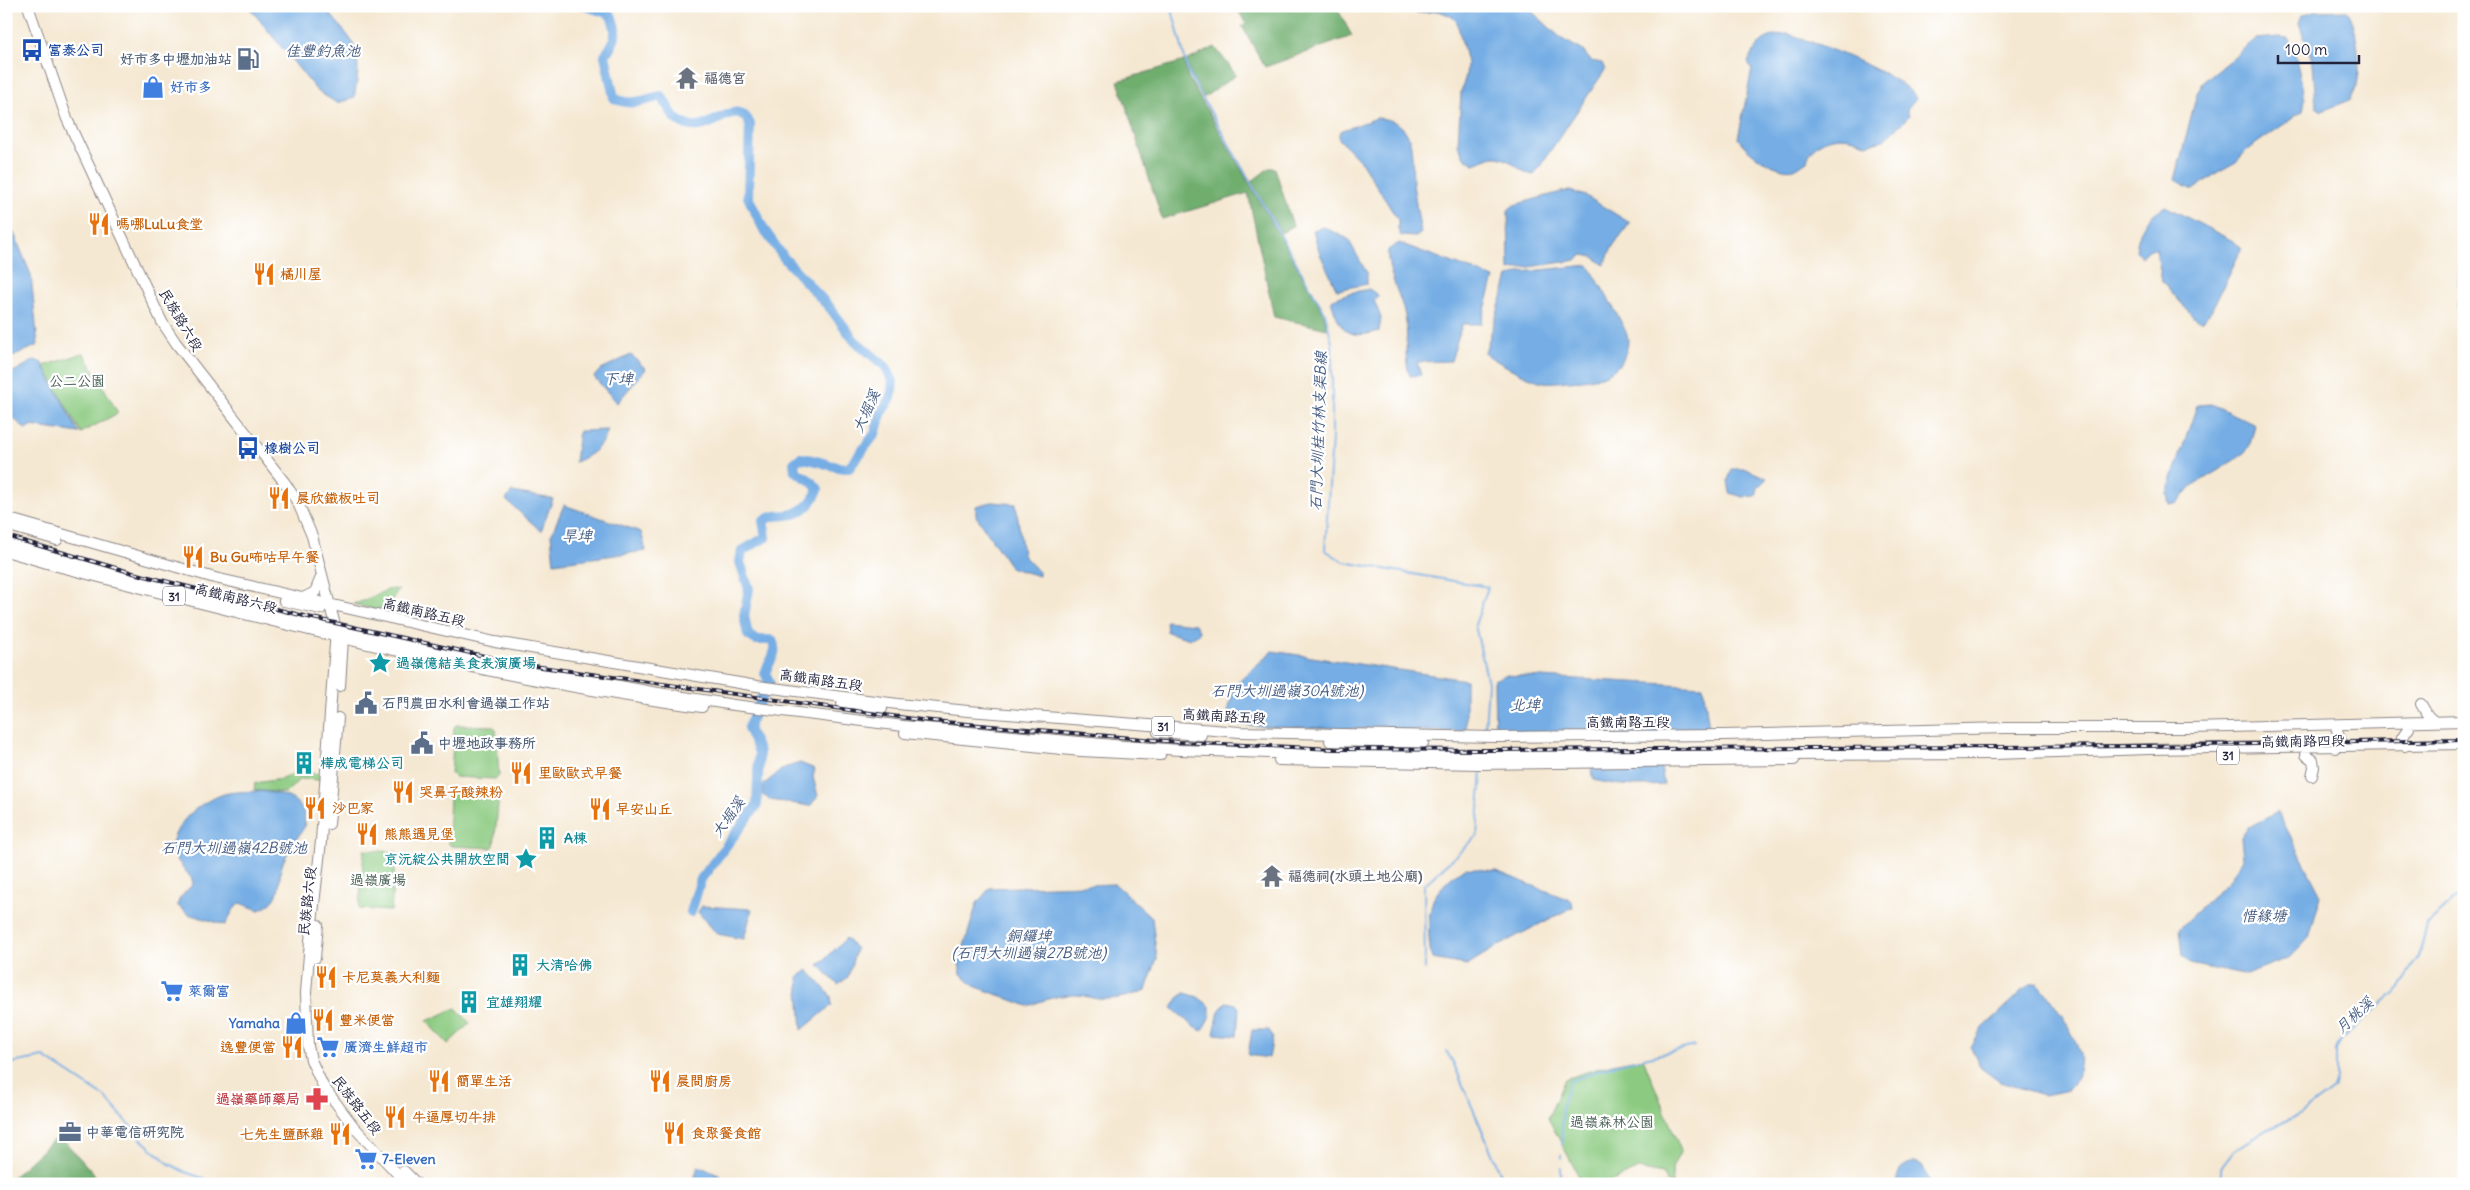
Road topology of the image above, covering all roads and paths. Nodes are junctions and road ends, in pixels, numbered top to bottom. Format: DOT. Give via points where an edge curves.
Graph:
graph roads {
  1 [pos="28,6"];
  2 [pos="6,518"];
  3 [pos="6,525"];
  4 [pos="32,533"];
  5 [pos="66,536"];
  6 [pos="6,543"];
  7 [pos="6,551"];
  8 [pos="36,560"];
  9 [pos="63,560"];
  10 [pos="322,572"];
  11 [pos="303,598"];
  12 [pos="332,608"];
  13 [pos="338,635"];
  14 [pos="898,704"];
  15 [pos="2422,704"];
  16 [pos="865,707"];
  17 [pos="991,713"];
  18 [pos="2434,721"];
  19 [pos="2464,721"];
  20 [pos="1021,722"];
  21 [pos="903,726"];
  22 [pos="2464,727"];
  23 [pos="2191,728"];
  24 [pos="2409,728"];
  25 [pos="873,729"];
  26 [pos="1907,730"];
  27 [pos="2337,730"];
  28 [pos="2005,731"];
  29 [pos="2224,734"];
  30 [pos="1430,736"];
  31 [pos="1939,736"];
  32 [pos="1400,742"];
  33 [pos="2464,744"];
  34 [pos="2405,746"];
  35 [pos="2335,748"];
  36 [pos="2166,749"];
  37 [pos="2464,750"];
  38 [pos="1332,755"];
  39 [pos="1668,755"];
  40 [pos="2194,755"];
  41 [pos="2306,755"];
  42 [pos="1994,757"];
  43 [pos="1641,762"];
  44 [pos="1368,763"];
  45 [pos="2312,776"];
  46 [pos="311,1060"];
  47 [pos="330,1084"];
  48 [pos="407,1184"];
  49 [pos="416,1184"];
  1 -- 10 [label="main road, 民族路六段" via="66,119 162,322 298,503"];
  2 -- 5 [label="main road, 高鐵南路六段 / 31"];
  3 -- 4 [label="main road, 高鐵南路六段 / 31"];
  4 -- 5 [label="main road"];
  4 -- 12 [label="main road, 高鐵南路六段 / 31" via="210,584"];
  5 -- 11 [label="main road, 高鐵南路六段 / 31" via="215,578"];
  6 -- 9 [label="main road, 高鐵南路六段 / 31"];
  7 -- 8 [label="main road, 高鐵南路六段 / 31"];
  8 -- 9 [label="main road"];
  8 -- 13 [label="main road, 高鐵南路六段 / 31"];
  9 -- 13 [label="main road, 高鐵南路六段 / 31"];
  10 -- 11 [label="main road" via="318,588"];
  10 -- 12 [label="main road, 民族路六段"];
  11 -- 12 [label="main road, 高鐵南路六段 / 31"];
  12 -- 13 [label="main road, 民族路六段"];
  12 -- 14 [label="main road, 高鐵南路五段 / 31" via="513,646 757,686"];
  12 -- 16 [label="main road, 高鐵南路五段 / 31" via="499,649 728,688"];
  13 -- 21 [label="main road, 31" via="652,692"];
  13 -- 25 [label="main road, 31" via="393,650 642,698"];
  13 -- 46 [label="main road, 民族路六段" via="307,985 306,1033"];
  13 -- 47 [label="main road, 民族路六段" via="334,778 313,986 314,1046"];
  14 -- 16 [label="main road"];
  14 -- 17 [label="main road, 高鐵南路五段 / 31"];
  15 -- 18 [label="main road"];
  16 -- 20 [label="main road, 高鐵南路五段 / 31"];
  17 -- 20 [label="main road"];
  17 -- 30 [label="main road, 高鐵南路五段 / 31" via="1240,732"];
  18 -- 19 [label="main road, 高鐵南路四段 / 31"];
  18 -- 23 [label="main road, 高鐵南路四段 / 31"];
  20 -- 32 [label="main road, 高鐵南路五段 / 31" via="1179,734"];
  21 -- 25 [label="main road"];
  21 -- 38 [label="main road, 31" via="1180,750"];
  22 -- 24 [label="main road, 高鐵南路四段 / 31"];
  23 -- 28 [label="main road, 高鐵南路四段 / 31"];
  23 -- 29 [label="main road"];
  24 -- 27 [label="main road, 高鐵南路四段 / 31"];
  24 -- 34 [label="main road" via="2402,738"];
  25 -- 44 [label="main road, 31" via="1081,751"];
  26 -- 28 [label="main road, 高鐵南路五段 / 31"];
  26 -- 30 [label="main road, 高鐵南路五段 / 31" via="1724,735"];
  26 -- 31 [label="main road"];
  27 -- 29 [label="main road, 高鐵南路四段 / 31"];
  27 -- 35 [label="main road" via="2341,741"];
  28 -- 29 [label="main road, 高鐵南路四段 / 31"];
  28 -- 31 [label="main road, 高鐵南路五段 / 31"];
  30 -- 32 [label="main road"];
  31 -- 32 [label="main road, 高鐵南路五段 / 31" via="1759,741"];
  33 -- 34 [label="main road, 高鐵南路四段 / 31"];
  34 -- 35 [label="main road, 高鐵南路四段 / 31"];
  35 -- 36 [label="main road, 高鐵南路四段 / 31"];
  36 -- 40 [label="main road"];
  36 -- 42 [label="main road, 高鐵南路四段 / 31"];
  37 -- 41 [label="main road, 高鐵南路四段 / 31"];
  38 -- 39 [label="main road, 31"];
  38 -- 44 [label="main road"];
  39 -- 42 [label="main road, 31"];
  39 -- 43 [label="main road"];
  40 -- 41 [label="main road, 高鐵南路四段 / 31"];
  40 -- 42 [label="main road, 高鐵南路四段 / 31"];
  41 -- 45 [label="main road" via="2313,760"];
  42 -- 43 [label="main road, 31"];
  43 -- 44 [label="main road, 31"];
  46 -- 48 [label="main road, 民族路五段" via="324,1086 354,1127"];
  47 -- 49 [label="main road, 民族路五段" via="358,1123"];
}
